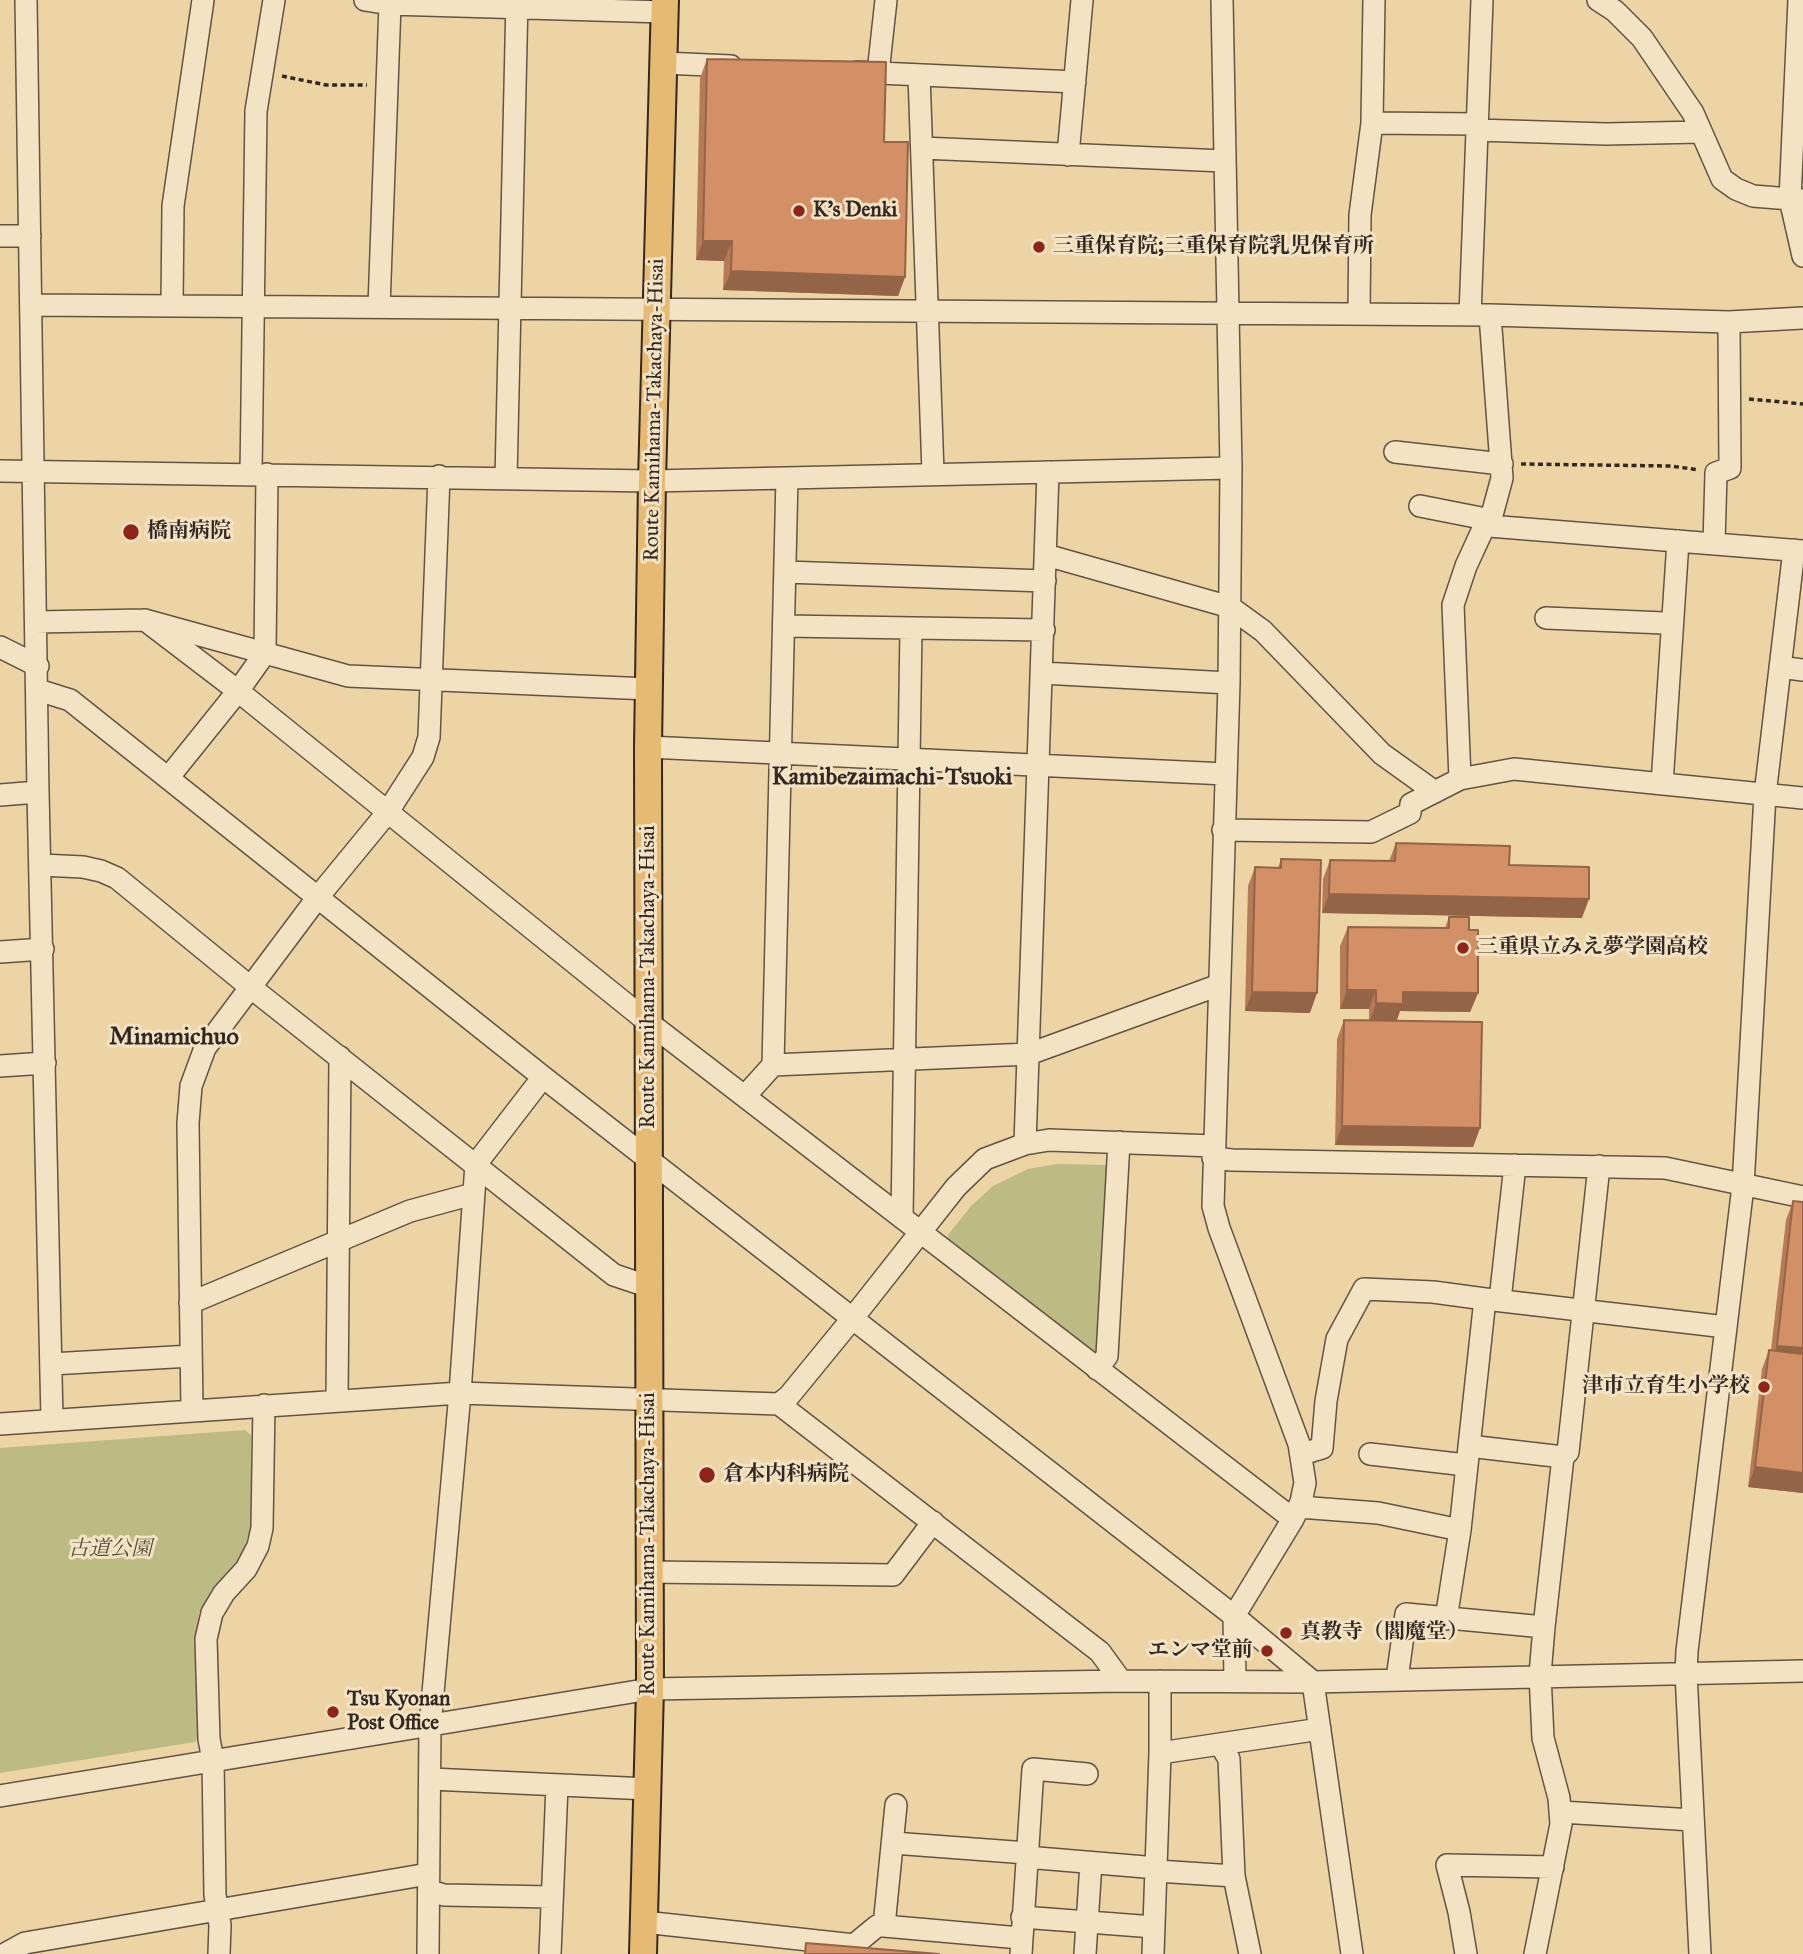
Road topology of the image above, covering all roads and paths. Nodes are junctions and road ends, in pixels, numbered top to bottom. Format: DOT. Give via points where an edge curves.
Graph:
graph roads {
  1 [pos="26,0"];
  2 [pos="203,0"];
  3 [pos="274,0"];
  4 [pos="365,0"];
  5 [pos="886,0"];
  6 [pos="1082,0"];
  7 [pos="1222,0"];
  8 [pos="1374,0"];
  9 [pos="1482,0"];
  10 [pos="1799,0"];
  11 [pos="390,4"];
  12 [pos="516,4"];
  13 [pos="1610,4"];
  14 [pos="664,6"];
  15 [pos="663,63"];
  16 [pos="757,67"];
  17 [pos="838,71"];
  18 [pos="262,72"];
  19 [pos="878,73"];
  20 [pos="919,75"];
  21 [pos="1075,82"];
  22 [pos="387,85"];
  23 [pos="1372,123"];
  24 [pos="1477,127"];
  25 [pos="1700,132"];
  26 [pos="922,148"];
  27 [pos="1068,155"];
  28 [pos="1224,161"];
  29 [pos="1796,200"];
  30 [pos="0,236"];
  31 [pos="30,236"];
  32 [pos="1803,256"];
  33 [pos="31,305"];
  34 [pos="172,306"];
  35 [pos="379,307"];
  36 [pos="254,308"];
  37 [pos="508,308"];
  38 [pos="657,309"];
  39 [pos="929,311"];
  40 [pos="1228,313"];
  41 [pos="1359,314"];
  42 [pos="1480,315"];
  43 [pos="1803,318"];
  44 [pos="1729,322"];
  45 [pos="1730,398"];
  46 [pos="1803,404"];
  47 [pos="1395,452"];
  48 [pos="1502,464"];
  49 [pos="1231,468"];
  50 [pos="0,471"];
  51 [pos="35,471"];
  52 [pos="1048,472"];
  53 [pos="933,473"];
  54 [pos="1716,473"];
  55 [pos="259,474"];
  56 [pos="439,476"];
  57 [pos="506,478"];
  58 [pos="788,478"];
  59 [pos="652,481"];
  60 [pos="1420,506"];
  61 [pos="1490,523"];
  62 [pos="1678,541"];
  63 [pos="1714,544"];
  64 [pos="1799,551"];
  65 [pos="1046,555"];
  66 [pos="785,572"];
  67 [pos="1045,581"];
  68 [pos="1230,607"];
  69 [pos="1546,618"];
  70 [pos="145,620"];
  71 [pos="36,622"];
  72 [pos="784,626"];
  73 [pos="1672,628"];
  74 [pos="911,629"];
  75 [pos="1044,630"];
  76 [pos="0,647"];
  77 [pos="265,653"];
  78 [pos="38,666"];
  79 [pos="1780,667"];
  80 [pos="1803,670"];
  81 [pos="1042,673"];
  82 [pos="432,680"];
  83 [pos="1229,683"];
  84 [pos="649,689"];
  85 [pos="38,690"];
  86 [pos="238,691"];
  87 [pos="649,747"];
  88 [pos="781,753"];
  89 [pos="909,759"];
  90 [pos="1040,765"];
  91 [pos="1226,774"];
  92 [pos="168,778"];
  93 [pos="1460,779"];
  94 [pos="1661,784"];
  95 [pos="38,792"];
  96 [pos="1435,792"];
  97 [pos="0,795"];
  98 [pos="1765,795"];
  99 [pos="1803,798"];
  100 [pos="387,813"];
  101 [pos="1223,830"];
  102 [pos="41,865"];
  103 [pos="318,897"];
  104 [pos="43,949"];
  105 [pos="0,953"];
  106 [pos="1219,985"];
  107 [pos="249,986"];
  108 [pos="648,1022"];
  109 [pos="1029,1054"];
  110 [pos="340,1057"];
  111 [pos="906,1061"];
  112 [pos="45,1063"];
  113 [pos="773,1065"];
  114 [pos="0,1066"];
  115 [pos="543,1077"];
  116 [pos="745,1096"];
  117 [pos="1119,1142"];
  118 [pos="1026,1144"];
  119 [pos="1214,1152"];
  120 [pos="650,1160"];
  121 [pos="476,1164"];
  122 [pos="1515,1165"];
  123 [pos="1599,1166"];
  124 [pos="1742,1186"];
  125 [pos="474,1194"];
  126 [pos="1803,1197"];
  127 [pos="902,1218"];
  128 [pos="921,1233"];
  129 [pos="338,1241"];
  130 [pos="650,1287"];
  131 [pos="1492,1299"];
  132 [pos="190,1303"];
  133 [pos="1583,1310"];
  134 [pos="852,1319"];
  135 [pos="1726,1327"];
  136 [pos="191,1356"];
  137 [pos="51,1364"];
  138 [pos="1097,1369"];
  139 [pos="460,1392"];
  140 [pos="337,1401"];
  141 [pos="649,1401"];
  142 [pos="779,1404"];
  143 [pos="264,1405"];
  144 [pos="192,1411"];
  145 [pos="52,1420"];
  146 [pos="0,1424"];
  147 [pos="1302,1454"];
  148 [pos="1370,1454"];
  149 [pos="1468,1455"];
  150 [pos="1563,1457"];
  151 [pos="1296,1513"];
  152 [pos="933,1522"];
  153 [pos="1460,1530"];
  154 [pos="649,1572"];
  155 [pos="1234,1616"];
  156 [pos="1446,1619"];
  157 [pos="1544,1627"];
  158 [pos="1803,1671"];
  159 [pos="1686,1673"];
  160 [pos="1540,1675"];
  161 [pos="1397,1679"];
  162 [pos="1121,1681"];
  163 [pos="1160,1681"];
  164 [pos="1235,1681"];
  165 [pos="1312,1682"];
  166 [pos="650,1689"];
  167 [pos="430,1726"];
  168 [pos="1320,1729"];
  169 [pos="1220,1744"];
  170 [pos="1160,1753"];
  171 [pos="213,1760"];
  172 [pos="1087,1774"];
  173 [pos="431,1779"];
  174 [pos="556,1786"];
  175 [pos="648,1789"];
  176 [pos="0,1796"];
  177 [pos="896,1805"];
  178 [pos="1561,1812"];
  179 [pos="1693,1820"];
  180 [pos="893,1843"];
  181 [pos="1026,1855"];
  182 [pos="1091,1863"];
  183 [pos="1553,1867"];
  184 [pos="1157,1869"];
  185 [pos="1234,1876"];
  186 [pos="429,1882"];
  187 [pos="552,1897"];
  188 [pos="217,1910"];
  189 [pos="644,1922"];
  190 [pos="1087,1922"];
  191 [pos="884,1926"];
  192 [pos="1154,1927"];
  193 [pos="1021,1936"];
  194 [pos="5,1954"];
  195 [pos="219,1954"];
  196 [pos="428,1954"];
  197 [pos="550,1954"];
  198 [pos="643,1954"];
  199 [pos="1085,1954"];
  200 [pos="1153,1954"];
  201 [pos="1250,1954"];
  202 [pos="1353,1954"];
  203 [pos="1466,1954"];
  204 [pos="1535,1954"];
  205 [pos="1700,1954"];
  1 -- 31 [label="street"];
  2 -- 34 [label="street" via="173,206"];
  3 -- 18 [label="street"];
  4 -- 11 [label="street"];
  5 -- 19 [label="street"];
  6 -- 21 [label="street"];
  7 -- 28 [label="street"];
  8 -- 23 [label="street"];
  9 -- 24 [label="street"];
  10 -- 29 [label="street"];
  11 -- 12 [label="street"];
  11 -- 22 [label="street"];
  12 -- 14 [label="street"];
  12 -- 37 [label="street"];
  13 -- 25 [label="street" via="1643,38 1693,113"];
  14 -- 15 [label="main road, Route Kamihama-Takachaya-Hisai"];
  15 -- 16 [label="street"];
  15 -- 38 [label="main road, Route Kamihama-Takachaya-Hisai"];
  17 -- 19 [label="street"];
  18 -- 22 [label="path" via="326,85"];
  18 -- 36 [label="street" via="256,111"];
  19 -- 20 [label="street"];
  20 -- 21 [label="street"];
  20 -- 26 [label="street"];
  21 -- 27 [label="street"];
  22 -- 35 [label="street"];
  23 -- 24 [label="street"];
  23 -- 41 [label="street" via="1360,215"];
  24 -- 25 [label="street" via="1606,134"];
  24 -- 42 [label="street"];
  25 -- 29 [label="street" via="1722,179 1729,184 1753,196"];
  26 -- 27 [label="street"];
  26 -- 39 [label="street"];
  27 -- 28 [label="street"];
  28 -- 40 [label="street"];
  29 -- 32 [label="street"];
  30 -- 31 [label="street"];
  31 -- 33 [label="street"];
  33 -- 34 [label="street"];
  33 -- 51 [label="street"];
  34 -- 36 [label="street"];
  35 -- 36 [label="street"];
  35 -- 37 [label="street"];
  36 -- 55 [label="street"];
  37 -- 38 [label="street"];
  37 -- 57 [label="street"];
  38 -- 39 [label="street"];
  38 -- 59 [label="main road, Route Kamihama-Takachaya-Hisai"];
  39 -- 40 [label="street"];
  39 -- 53 [label="street"];
  40 -- 41 [label="street"];
  40 -- 49 [label="street"];
  41 -- 42 [label="street"];
  42 -- 44 [label="street"];
  42 -- 48 [label="street"];
  43 -- 44 [label="street"];
  44 -- 45 [label="street"];
  45 -- 46 [label="path"];
  45 -- 54 [label="street" via="1730,468"];
  47 -- 48 [label="street"];
  48 -- 54 [label="path" via="1671,466"];
  48 -- 61 [label="street"];
  49 -- 52 [label="street"];
  49 -- 68 [label="street"];
  50 -- 51 [label="street"];
  51 -- 55 [label="street"];
  51 -- 71 [label="street"];
  52 -- 53 [label="street"];
  52 -- 65 [label="street"];
  53 -- 58 [label="street"];
  54 -- 63 [label="street"];
  55 -- 56 [label="street"];
  55 -- 77 [label="street"];
  56 -- 57 [label="street"];
  56 -- 82 [label="street"];
  57 -- 59 [label="street"];
  58 -- 59 [label="street"];
  58 -- 66 [label="street"];
  59 -- 84 [label="main road, Route Kamihama-Takachaya-Hisai"];
  60 -- 61 [label="street"];
  61 -- 62 [label="street"];
  61 -- 93 [label="street" via="1466,566 1453,605"];
  62 -- 63 [label="street"];
  62 -- 73 [label="street"];
  63 -- 64 [label="street"];
  64 -- 79 [label="street"];
  65 -- 67 [label="street"];
  65 -- 68 [label="street"];
  66 -- 67 [label="street"];
  66 -- 72 [label="street"];
  67 -- 75 [label="street"];
  68 -- 83 [label="street"];
  68 -- 96 [label="street" via="1263,631 1382,754"];
  69 -- 73 [label="street" via="1664,623"];
  70 -- 71 [label="street"];
  70 -- 77 [label="street"];
  70 -- 86 [label="street"];
  71 -- 78 [label="street"];
  72 -- 74 [label="street"];
  72 -- 88 [label="street"];
  73 -- 94 [label="street"];
  74 -- 75 [label="street"];
  74 -- 89 [label="street"];
  75 -- 81 [label="street"];
  76 -- 78 [label="street"];
  77 -- 82 [label="street" via="348,676"];
  77 -- 86 [label="street"];
  78 -- 85 [label="street"];
  79 -- 80 [label="street"];
  79 -- 98 [label="street"];
  81 -- 83 [label="street"];
  81 -- 90 [label="street"];
  82 -- 84 [label="street"];
  82 -- 100 [label="street" via="427,748"];
  83 -- 91 [label="street"];
  84 -- 87 [label="main road, Route Kamihama-Takachaya-Hisai"];
  85 -- 92 [label="street" via="70,700"];
  85 -- 95 [label="street"];
  86 -- 92 [label="street"];
  86 -- 100 [label="street"];
  87 -- 88 [label="street"];
  87 -- 108 [label="main road, Route Kamihama-Takachaya-Hisai"];
  88 -- 89 [label="street"];
  88 -- 113 [label="street"];
  89 -- 90 [label="street"];
  89 -- 111 [label="street"];
  90 -- 91 [label="street"];
  90 -- 109 [label="street"];
  91 -- 101 [label="street"];
  92 -- 103 [label="street"];
  93 -- 94 [label="street" via="1514,769"];
  93 -- 96 [label="street"];
  94 -- 98 [label="street"];
  95 -- 97 [label="street"];
  95 -- 102 [label="street"];
  96 -- 101 [label="street" via="1411,804 1410,813 1371,832"];
  98 -- 99 [label="street"];
  98 -- 124 [label="street"];
  100 -- 103 [label="street"];
  100 -- 108 [label="street"];
  101 -- 106 [label="street"];
  102 -- 104 [label="street"];
  102 -- 107 [label="street" via="83,867 117,878"];
  103 -- 107 [label="street"];
  103 -- 115 [label="street"];
  104 -- 105 [label="street"];
  104 -- 112 [label="street"];
  106 -- 109 [label="street"];
  106 -- 119 [label="street"];
  107 -- 110 [label="street"];
  107 -- 132 [label="street" via="205,1048 191,1086"];
  108 -- 116 [label="street"];
  108 -- 120 [label="main road, Route Kamihama-Takachaya-Hisai"];
  109 -- 111 [label="street"];
  109 -- 118 [label="street"];
  110 -- 121 [label="street"];
  110 -- 129 [label="street"];
  111 -- 113 [label="street"];
  111 -- 127 [label="street"];
  112 -- 114 [label="street"];
  112 -- 137 [label="street"];
  113 -- 116 [label="street"];
  115 -- 120 [label="street"];
  115 -- 121 [label="street"];
  116 -- 127 [label="street"];
  117 -- 118 [label="street"];
  117 -- 119 [label="street"];
  117 -- 138 [label="street" via="1107,1356"];
  118 -- 128 [label="street" via="985,1159 970,1171"];
  119 -- 122 [label="street" via="1232,1160"];
  119 -- 147 [label="street" via="1213,1206 1219,1228"];
  120 -- 130 [label="main road, Route Kamihama-Takachaya-Hisai"];
  120 -- 134 [label="street"];
  121 -- 125 [label="street"];
  121 -- 130 [label="street" via="614,1275"];
  122 -- 123 [label="street"];
  122 -- 131 [label="street"];
  123 -- 124 [label="street" via="1665,1168"];
  123 -- 133 [label="street"];
  124 -- 126 [label="street"];
  124 -- 135 [label="street"];
  125 -- 129 [label="street" via="410,1211"];
  125 -- 139 [label="street"];
  127 -- 128 [label="street"];
  128 -- 134 [label="street"];
  128 -- 138 [label="street"];
  129 -- 132 [label="street"];
  129 -- 140 [label="street"];
  130 -- 141 [label="main road, Route Kamihama-Takachaya-Hisai"];
  131 -- 133 [label="street"];
  131 -- 147 [label="street" via="1364,1289 1337,1339 1322,1448"];
  131 -- 149 [label="street"];
  132 -- 136 [label="street"];
  133 -- 135 [label="street"];
  133 -- 150 [label="street" via="1568,1452"];
  134 -- 142 [label="street"];
  134 -- 155 [label="street"];
  135 -- 159 [label="street"];
  136 -- 137 [label="street"];
  136 -- 144 [label="street"];
  137 -- 145 [label="street"];
  138 -- 151 [label="street"];
  139 -- 140 [label="street"];
  139 -- 141 [label="street"];
  139 -- 167 [label="street"];
  140 -- 143 [label="street"];
  141 -- 142 [label="street"];
  141 -- 154 [label="main road, Route Kamihama-Takachaya-Hisai"];
  142 -- 152 [label="street"];
  143 -- 144 [label="street"];
  143 -- 171 [label="street" via="258,1546 212,1613 206,1639"];
  144 -- 145 [label="street"];
  145 -- 146 [label="street"];
  147 -- 151 [label="street" via="1305,1483"];
  148 -- 149 [label="street"];
  149 -- 150 [label="street"];
  149 -- 153 [label="street"];
  150 -- 157 [label="street"];
  151 -- 153 [label="street" via="1378,1513"];
  151 -- 155 [label="street"];
  152 -- 154 [label="street" via="893,1575"];
  152 -- 162 [label="street" via="1100,1652"];
  153 -- 156 [label="street"];
  154 -- 166 [label="main road, Route Kamihama-Takachaya-Hisai"];
  155 -- 164 [label="street"];
  155 -- 165 [label="street"];
  156 -- 157 [label="street"];
  156 -- 161 [label="street" via="1406,1614"];
  157 -- 160 [label="street"];
  158 -- 159 [label="street"];
  159 -- 160 [label="street"];
  159 -- 179 [label="street"];
  160 -- 161 [label="street"];
  160 -- 178 [label="street" via="1544,1738"];
  161 -- 165 [label="street"];
  162 -- 163 [label="street"];
  162 -- 166 [label="street"];
  163 -- 164 [label="street"];
  163 -- 170 [label="street"];
  164 -- 165 [label="street"];
  165 -- 168 [label="street"];
  166 -- 167 [label="street"];
  166 -- 175 [label="main road, Route Kamihama-Takachaya-Hisai"];
  167 -- 171 [label="street"];
  167 -- 173 [label="street"];
  168 -- 169 [label="street"];
  168 -- 202 [label="street"];
  169 -- 170 [label="street"];
  169 -- 185 [label="street" via="1229,1759"];
  170 -- 184 [label="street"];
  171 -- 176 [label="street"];
  171 -- 188 [label="street"];
  172 -- 181 [label="street" via="1033,1769"];
  173 -- 174 [label="street"];
  173 -- 186 [label="street"];
  174 -- 175 [label="street"];
  174 -- 187 [label="street"];
  175 -- 189 [label="main road, Route Kamihama-Takachaya-Hisai"];
  177 -- 180 [label="street"];
  178 -- 179 [label="street"];
  178 -- 183 [label="street"];
  179 -- 205 [label="street"];
  180 -- 181 [label="street"];
  180 -- 191 [label="street"];
  181 -- 182 [label="street"];
  181 -- 193 [label="street"];
  182 -- 184 [label="street"];
  182 -- 190 [label="street"];
  183 -- 203 [label="street" via="1447,1865"];
  183 -- 204 [label="street"];
  184 -- 185 [label="street"];
  184 -- 192 [label="street"];
  185 -- 201 [label="street"];
  186 -- 187 [label="street" via="443,1895"];
  186 -- 188 [label="street"];
  186 -- 196 [label="street"];
  187 -- 197 [label="street"];
  188 -- 194 [label="street" via="24,1943"];
  188 -- 195 [label="street"];
  189 -- 191 [label="street" via="854,1945 877,1926"];
  189 -- 198 [label="main road, Route Kamihama-Takachaya-Hisai"];
  190 -- 192 [label="street"];
  190 -- 193 [label="street"];
  190 -- 199 [label="street"];
  191 -- 193 [label="street"];
  192 -- 200 [label="street"];
}
